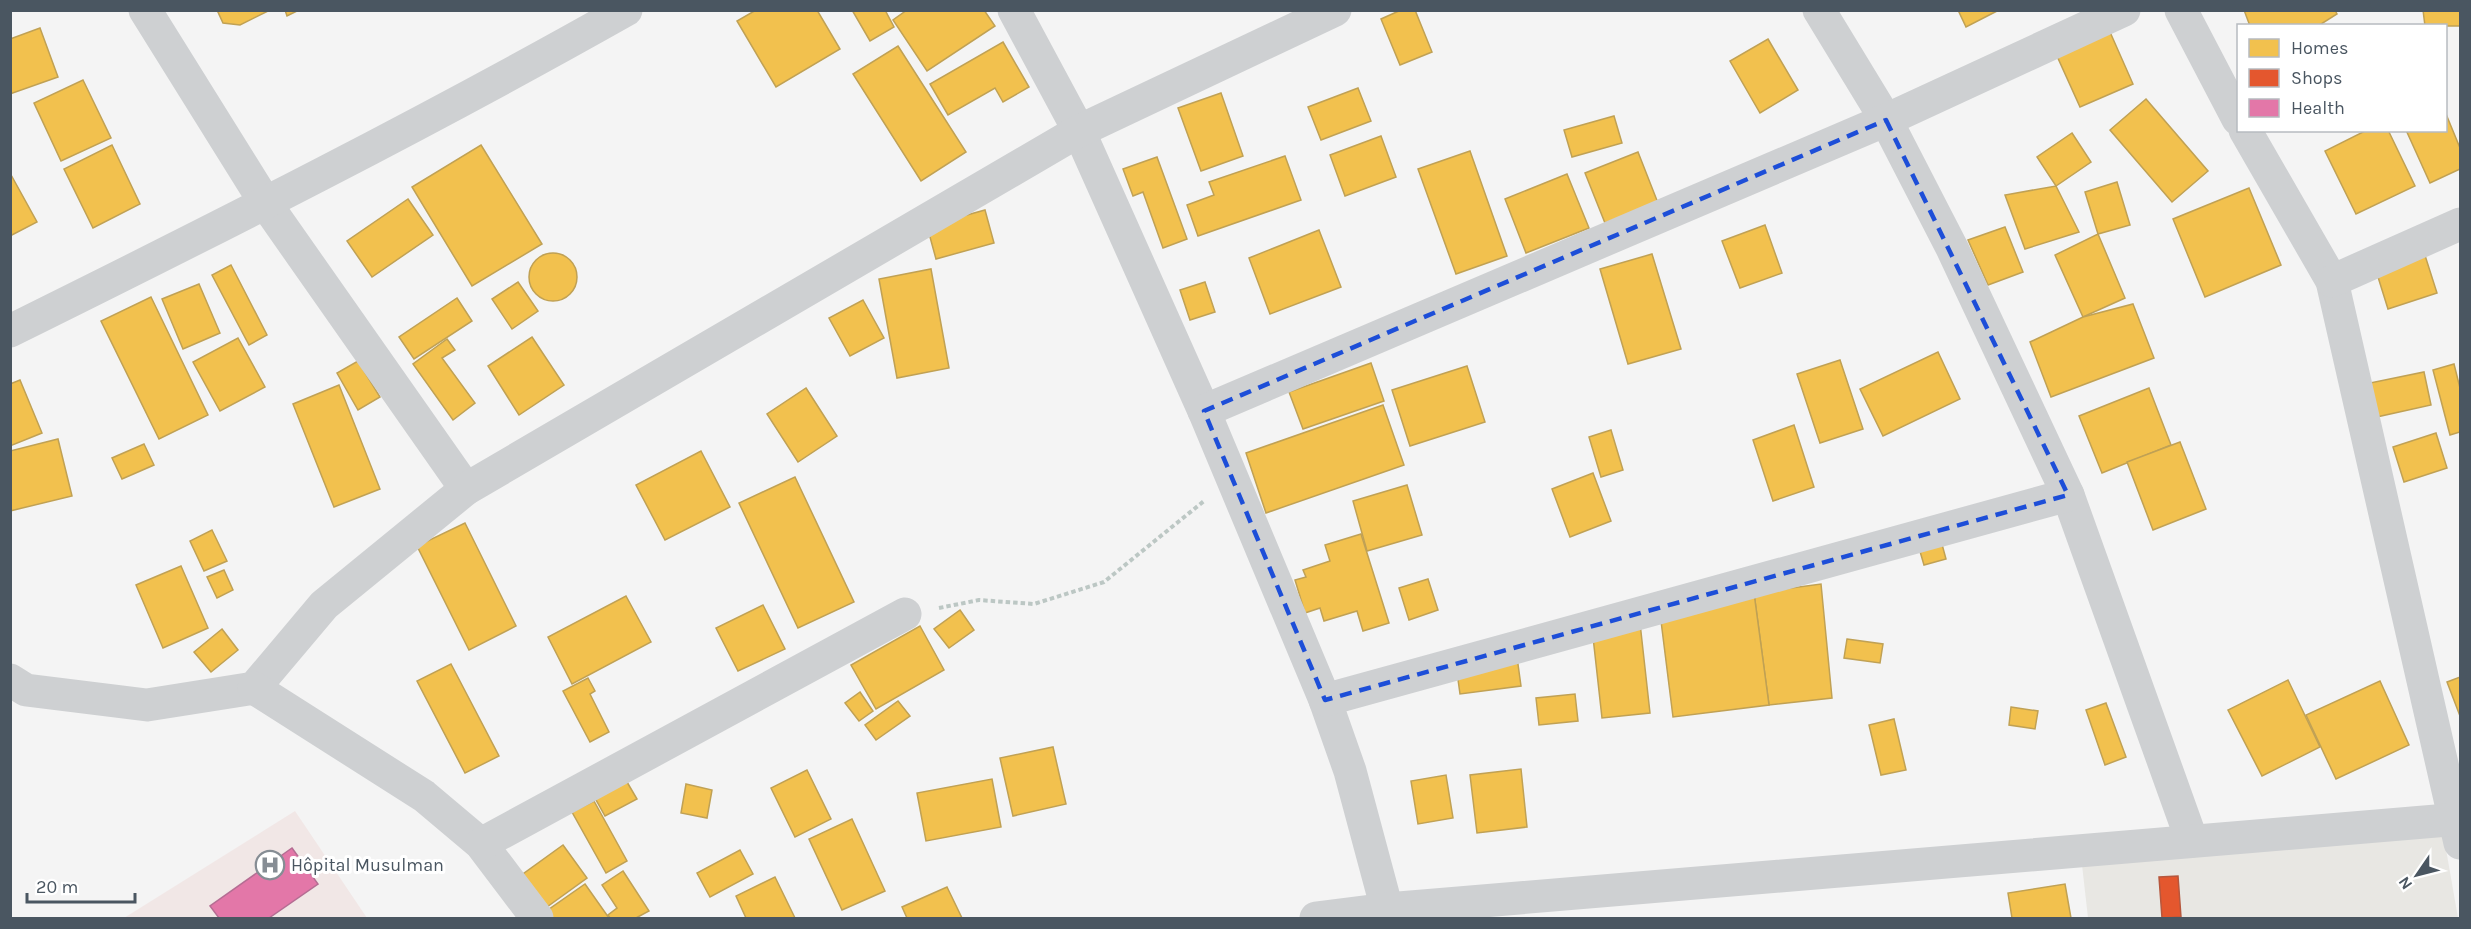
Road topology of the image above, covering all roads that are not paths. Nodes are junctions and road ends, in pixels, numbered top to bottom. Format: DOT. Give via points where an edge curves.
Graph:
graph roads {
  1 [pos="145,10"];
  2 [pos="626,10"];
  3 [pos="1014,10"];
  4 [pos="1335,10"];
  5 [pos="1819,10"];
  6 [pos="2124,10"];
  7 [pos="2181,10"];
  8 [pos="2237,117"];
  9 [pos="1886,120"];
  10 [pos="1079,131"];
  11 [pos="2246,132"];
  12 [pos="266,204"];
  13 [pos="2460,224"];
  14 [pos="2332,281"];
  15 [pos="10,332"];
  16 [pos="1204,411"];
  17 [pos="465,489"];
  18 [pos="2067,495"];
  19 [pos="905,615"];
  20 [pos="10,680"];
  21 [pos="254,688"];
  22 [pos="1325,700"];
  23 [pos="2459,827"];
  24 [pos="2192,841"];
  25 [pos="481,844"];
  26 [pos="1386,914"];
  27 [pos="537,918"];
  28 [pos="1316,918"];
  1 -- 12 [label="street"];
  2 -- 12 [label="street" via="481,92"];
  3 -- 10 [label="street"];
  4 -- 10 [label="street"];
  5 -- 9 [label="street"];
  6 -- 9 [label="street"];
  7 -- 8 [label="street"];
  9 -- 16 [label="street"];
  9 -- 18 [label="street" via="1952,248"];
  10 -- 16 [label="street"];
  10 -- 17 [label="street"];
  11 -- 14 [label="street"];
  12 -- 15 [label="street"];
  12 -- 17 [label="street"];
  13 -- 14 [label="street"];
  14 -- 23 [label="street"];
  16 -- 22 [label="street"];
  17 -- 21 [label="street" via="324,605"];
  18 -- 22 [label="street"];
  18 -- 24 [label="street"];
  19 -- 25 [label="street"];
  20 -- 21 [label="street" via="26,690 147,705"];
  21 -- 25 [label="street" via="424,796"];
  22 -- 26 [label="street" via="1350,771"];
  23 -- 24 [label="street"];
  24 -- 26 [label="street"];
  25 -- 27 [label="street"];
  26 -- 28 [label="street"];
}
